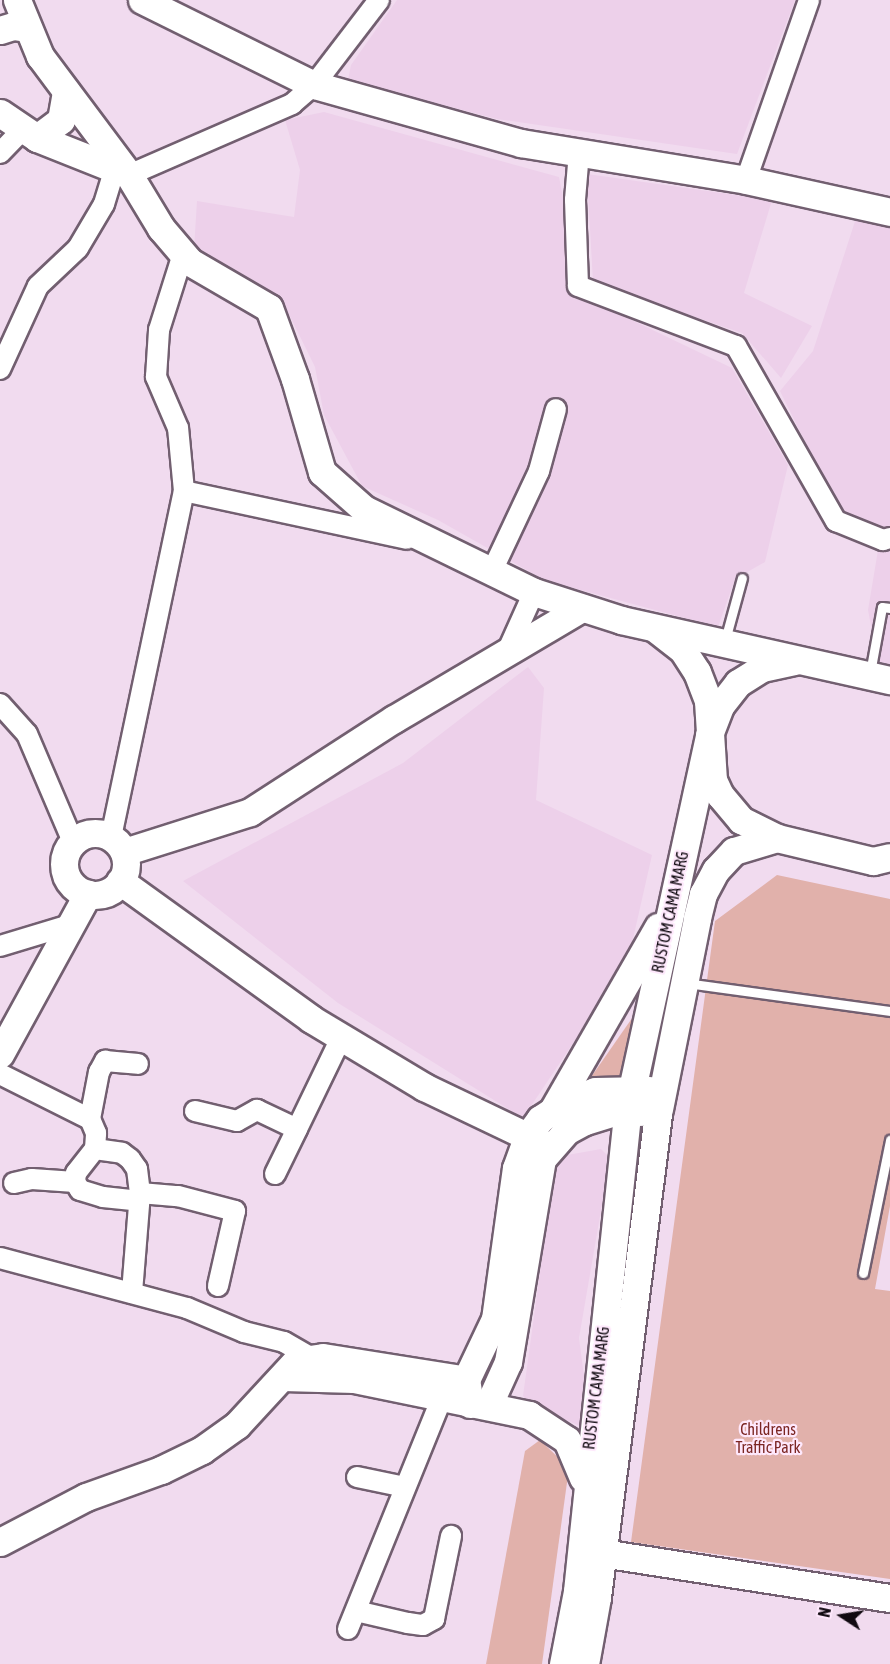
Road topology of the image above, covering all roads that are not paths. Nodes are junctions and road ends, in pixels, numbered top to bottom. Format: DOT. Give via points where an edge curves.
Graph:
graph roads {
  1 [pos="142,0"];
  2 [pos="379,0"];
  3 [pos="809,0"];
  4 [pos="23,9"];
  5 [pos="0,30"];
  6 [pos="314,85"];
  7 [pos="66,91"];
  8 [pos="0,113"];
  9 [pos="20,134"];
  10 [pos="0,153"];
  11 [pos="579,153"];
  12 [pos="122,172"];
  13 [pos="746,180"];
  14 [pos="890,212"];
  15 [pos="183,254"];
  16 [pos="0,369"];
  17 [pos="556,409"];
  18 [pos="184,491"];
  19 [pos="890,538"];
  20 [pos="447,550"];
  21 [pos="492,571"];
  22 [pos="742,578"];
  23 [pos="534,592"];
  24 [pos="582,608"];
  25 [pos="890,608"];
  26 [pos="655,628"];
  27 [pos="724,642"];
  28 [pos="507,652"];
  29 [pos="798,660"];
  30 [pos="880,678"];
  31 [pos="0,704"];
  32 [pos="709,735"];
  33 [pos="777,838"];
  34 [pos="73,842"];
  35 [pos="117,845"];
  36 [pos="884,861"];
  37 [pos="120,881"];
  38 [pos="88,893"];
  39 [pos="671,905"];
  40 [pos="73,924"];
  41 [pos="0,946"];
  42 [pos="684,983"];
  43 [pos="890,1011"];
  44 [pos="341,1038"];
  45 [pos="0,1054"];
  46 [pos="138,1064"];
  47 [pos="0,1074"];
  48 [pos="629,1100"];
  49 [pos="660,1102"];
  50 [pos="554,1108"];
  51 [pos="195,1111"];
  52 [pos="90,1119"];
  53 [pos="297,1129"];
  54 [pos="890,1140"];
  55 [pos="538,1142"];
  56 [pos="95,1149"];
  57 [pos="275,1174"];
  58 [pos="75,1182"];
  59 [pos="14,1183"];
  60 [pos="140,1197"];
  61 [pos="0,1258"];
  62 [pos="863,1274"];
  63 [pos="218,1286"];
  64 [pos="132,1293"];
  65 [pos="312,1358"];
  66 [pos="283,1377"];
  67 [pos="442,1397"];
  68 [pos="475,1397"];
  69 [pos="357,1477"];
  70 [pos="585,1485"];
  71 [pos="405,1487"];
  72 [pos="451,1536"];
  73 [pos="0,1542"];
  74 [pos="602,1553"];
  75 [pos="890,1598"];
  76 [pos="563,1664"];
  77 [pos="585,1664"];
  1 -- 6 [label="street"];
  2 -- 6 [label="street"];
  3 -- 13 [label="street"];
  4 -- 5 [label="street" via="13,26"];
  4 -- 7 [label="street" via="40,56"];
  6 -- 11 [label="street" via="521,143"];
  6 -- 12 [label="street" via="292,104"];
  7 -- 9 [label="street" via="61,120"];
  7 -- 12 [label="street"];
  8 -- 9 [label="street"];
  9 -- 10 [label="street"];
  9 -- 12 [label="street"];
  11 -- 13 [label="street"];
  11 -- 19 [label="street" via="575,200 578,286 736,346 836,521 883,540"];
  12 -- 15 [label="street"];
  12 -- 16 [label="street" via="78,248 38,286"];
  13 -- 14 [label="street"];
  15 -- 18 [label="street" via="159,330 156,377 178,428"];
  15 -- 20 [label="street" via="270,308 322,472 364,509"];
  17 -- 21 [label="street" via="539,471"];
  18 -- 20 [label="street" via="348,524"];
  18 -- 35 [label="street"];
  20 -- 21 [label="street"];
  21 -- 23 [label="street"];
  22 -- 27 [label="lane"];
  23 -- 24 [label="street"];
  23 -- 28 [label="street"];
  24 -- 26 [label="street"];
  24 -- 28 [label="street"];
  25 -- 30 [label="lane" via="882,607"];
  26 -- 27 [label="street"];
  26 -- 32 [label="street" via="682,649 697,672 708,701"];
  27 -- 29 [label="street"];
  28 -- 35 [label="street" via="250,812"];
  29 -- 30 [label="street"];
  29 -- 32 [label="street, RUSTOM CAMA MARG" via="762,668 738,683 720,706"];
  31 -- 34 [label="street" via="27,734"];
  32 -- 33 [label="street, RUSTOM CAMA MARG" via="709,764 720,795 741,820"];
  32 -- 39 [label="street, RUSTOM CAMA MARG"];
  33 -- 36 [label="street"];
  33 -- 42 [label="street, RUSTOM CAMA MARG" via="734,851 716,870 703,894"];
  34 -- 35 [label="street" via="91,833"];
  34 -- 38 [label="street" via="67,850 65,870 75,888"];
  35 -- 37 [label="street" via="124,872"];
  37 -- 38 [label="street" via="104,893"];
  37 -- 44 [label="street"];
  38 -- 40 [label="street"];
  39 -- 48 [label="street, RUSTOM CAMA MARG"];
  39 -- 50 [label="street"];
  40 -- 41 [label="street"];
  40 -- 45 [label="street"];
  42 -- 43 [label="lane"];
  42 -- 49 [label="street, RUSTOM CAMA MARG"];
  44 -- 53 [label="street"];
  44 -- 55 [label="street" via="424,1087"];
  46 -- 52 [label="street" via="105,1060"];
  47 -- 52 [label="street"];
  48 -- 49 [label="street"];
  48 -- 50 [label="street" via="595,1091"];
  48 -- 55 [label="street"];
  48 -- 70 [label="street, RUSTOM CAMA MARG"];
  49 -- 74 [label="street, RUSTOM CAMA MARG"];
  50 -- 55 [label="street"];
  51 -- 53 [label="street" via="237,1121 257,1110"];
  52 -- 56 [label="street" via="96,1133"];
  53 -- 57 [label="street"];
  54 -- 62 [label="lane"];
  55 -- 68 [label="street" via="537,1178 508,1362"];
  56 -- 58 [label="street" via="76,1173"];
  56 -- 60 [label="street" via="122,1153 130,1159 137,1169"];
  58 -- 59 [label="street" via="32,1179"];
  58 -- 60 [label="street" via="80,1190 103,1197"];
  60 -- 63 [label="street" via="178,1197 235,1211"];
  60 -- 64 [label="street"];
  61 -- 64 [label="street"];
  64 -- 65 [label="street" via="187,1308 244,1332 284,1341"];
  65 -- 66 [label="street" via="296,1361"];
  65 -- 68 [label="street" via="385,1364"];
  66 -- 67 [label="street" via="354,1379"];
  66 -- 73 [label="street" via="237,1425 202,1450 161,1470 86,1497"];
  67 -- 68 [label="street"];
  67 -- 71 [label="street"];
  68 -- 70 [label="street" via="550,1425 573,1449"];
  69 -- 71 [label="street"];
  70 -- 76 [label="street, RUSTOM CAMA MARG" via="577,1591"];
  71 -- 72 [label="street" via="352,1620 423,1625 434,1619"];
  74 -- 75 [label="street"];
  74 -- 77 [label="street, RUSTOM CAMA MARG"];
}
